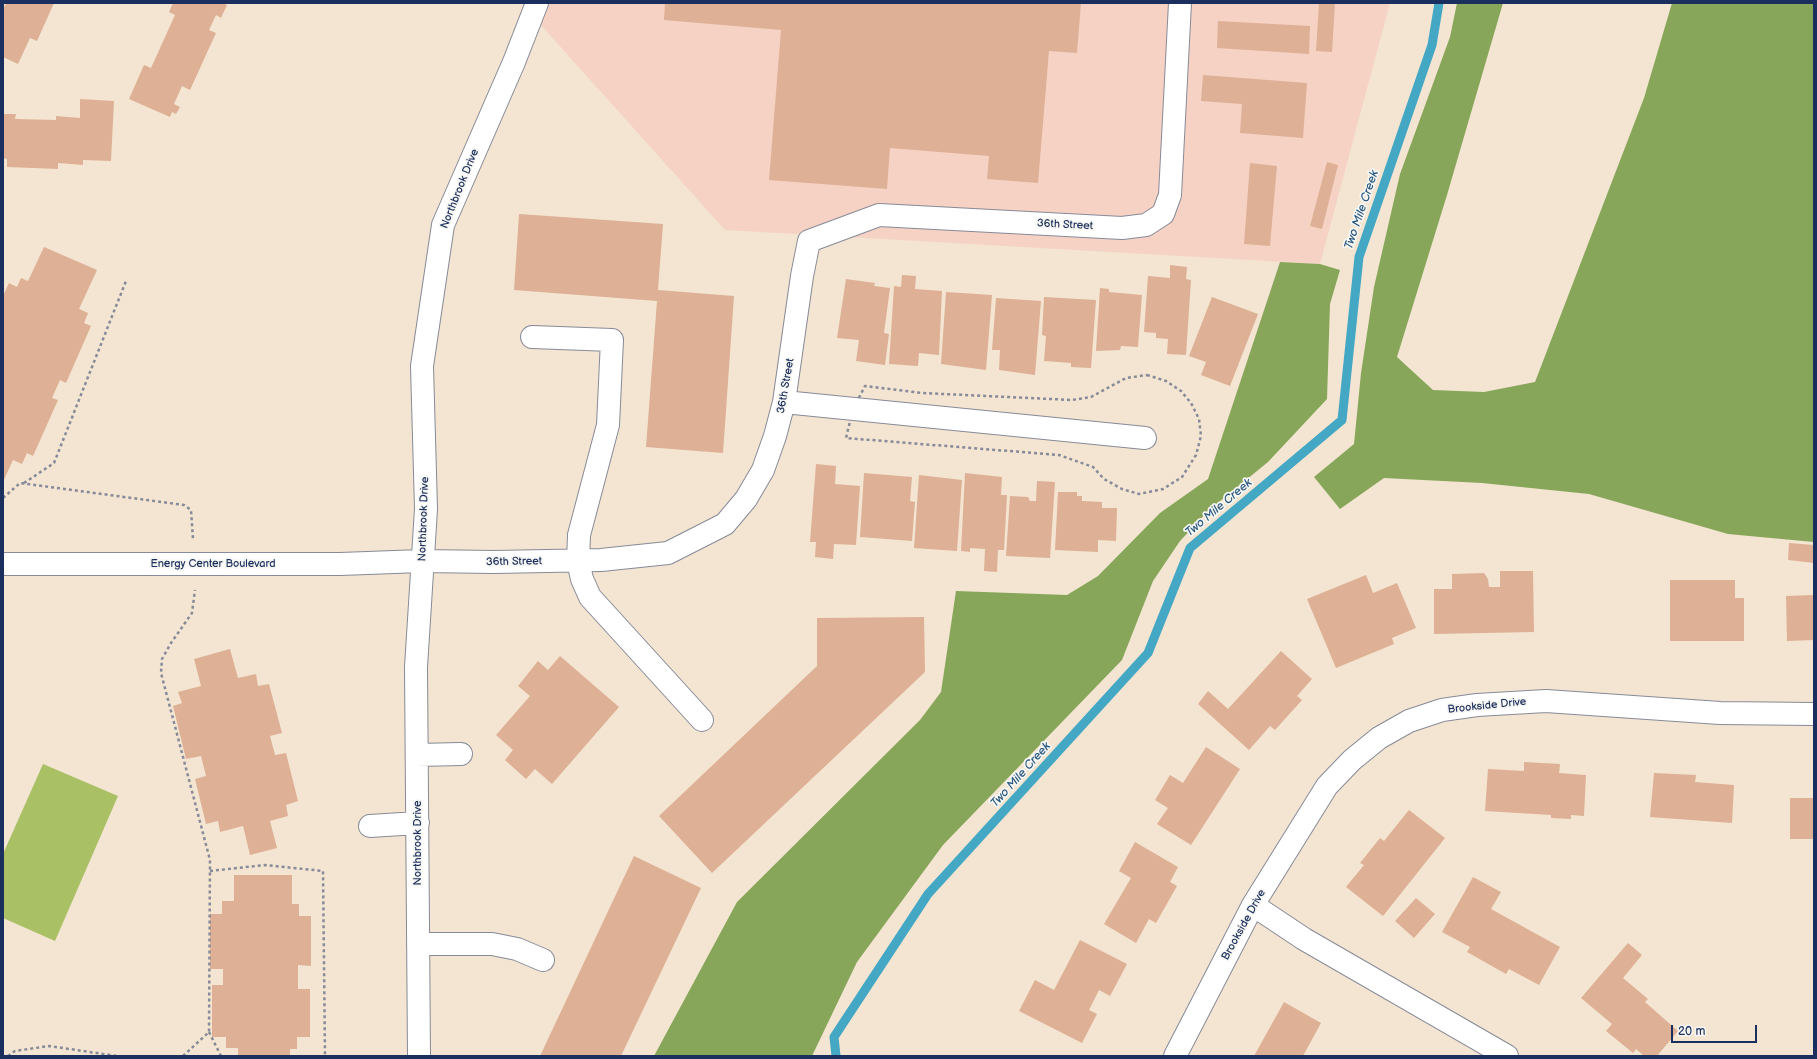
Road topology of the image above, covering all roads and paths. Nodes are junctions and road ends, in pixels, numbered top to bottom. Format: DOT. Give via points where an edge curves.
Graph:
graph roads {
  1 [pos="537,3"];
  2 [pos="1180,3"];
  3 [pos="126,281"];
  4 [pos="532,337"];
  5 [pos="784,402"];
  6 [pos="1145,438"];
  7 [pos="24,484"];
  8 [pos="3,498"];
  9 [pos="422,561"];
  10 [pos="578,561"];
  11 [pos="3,564"];
  12 [pos="194,564"];
  13 [pos="1814,714"];
  14 [pos="702,720"];
  15 [pos="461,754"];
  16 [pos="417,755"];
  17 [pos="418,823"];
  18 [pos="370,826"];
  19 [pos="210,871"];
  20 [pos="1253,905"];
  21 [pos="418,944"];
  22 [pos="543,960"];
  23 [pos="209,1032"];
  24 [pos="8,1056"];
  25 [pos="117,1056"];
  26 [pos="183,1056"];
  27 [pos="221,1056"];
  28 [pos="325,1056"];
  29 [pos="419,1056"];
  30 [pos="1176,1056"];
  31 [pos="1507,1056"];
  1 -- 9 [label="street, Northbrook Drive" via="443,225 422,366 426,509"];
  2 -- 5 [label="street, 36th Street" via="1170,195 1163,214 1146,225 1122,228 879,215 809,241"];
  3 -- 7 [label="path" via="54,463"];
  4 -- 10 [label="street" via="612,340 608,425 579,535"];
  5 -- 6 [label="street"];
  5 -- 10 [label="street, 36th Street" via="763,470 746,499 725,524 668,553"];
  7 -- 8 [label="path" via="20,483"];
  7 -- 12 [label="path" via="184,505 191,510"];
  9 -- 10 [label="street, 36th Street"];
  9 -- 12 [label="street, Energy Center Boulevard"];
  9 -- 16 [label="street, Northbrook Drive" via="416,667"];
  10 -- 14 [label="street" via="590,597"];
  11 -- 12 [label="street, Energy Center Boulevard"];
  12 -- 19 [label="path" via="196,594 192,613 162,659 161,673 210,860"];
  13 -- 20 [label="street, Brookside Drive" via="1720,713 1546,701 1442,710 1409,721 1379,738 1352,760 1327,786"];
  15 -- 16 [label="street"];
  16 -- 17 [label="street, Northbrook Drive"];
  17 -- 18 [label="street"];
  17 -- 21 [label="street, Northbrook Drive"];
  19 -- 23 [label="path"];
  19 -- 28 [label="path" via="265,865 323,871"];
  20 -- 30 [label="street, Brookside Drive"];
  20 -- 31 [label="street" via="1304,939"];
  21 -- 22 [label="street" via="492,944 517,949"];
  21 -- 29 [label="street, Northbrook Drive"];
  23 -- 26 [label="path"];
  23 -- 27 [label="path"];
  24 -- 25 [label="path" via="15,1051 49,1046"];
}
